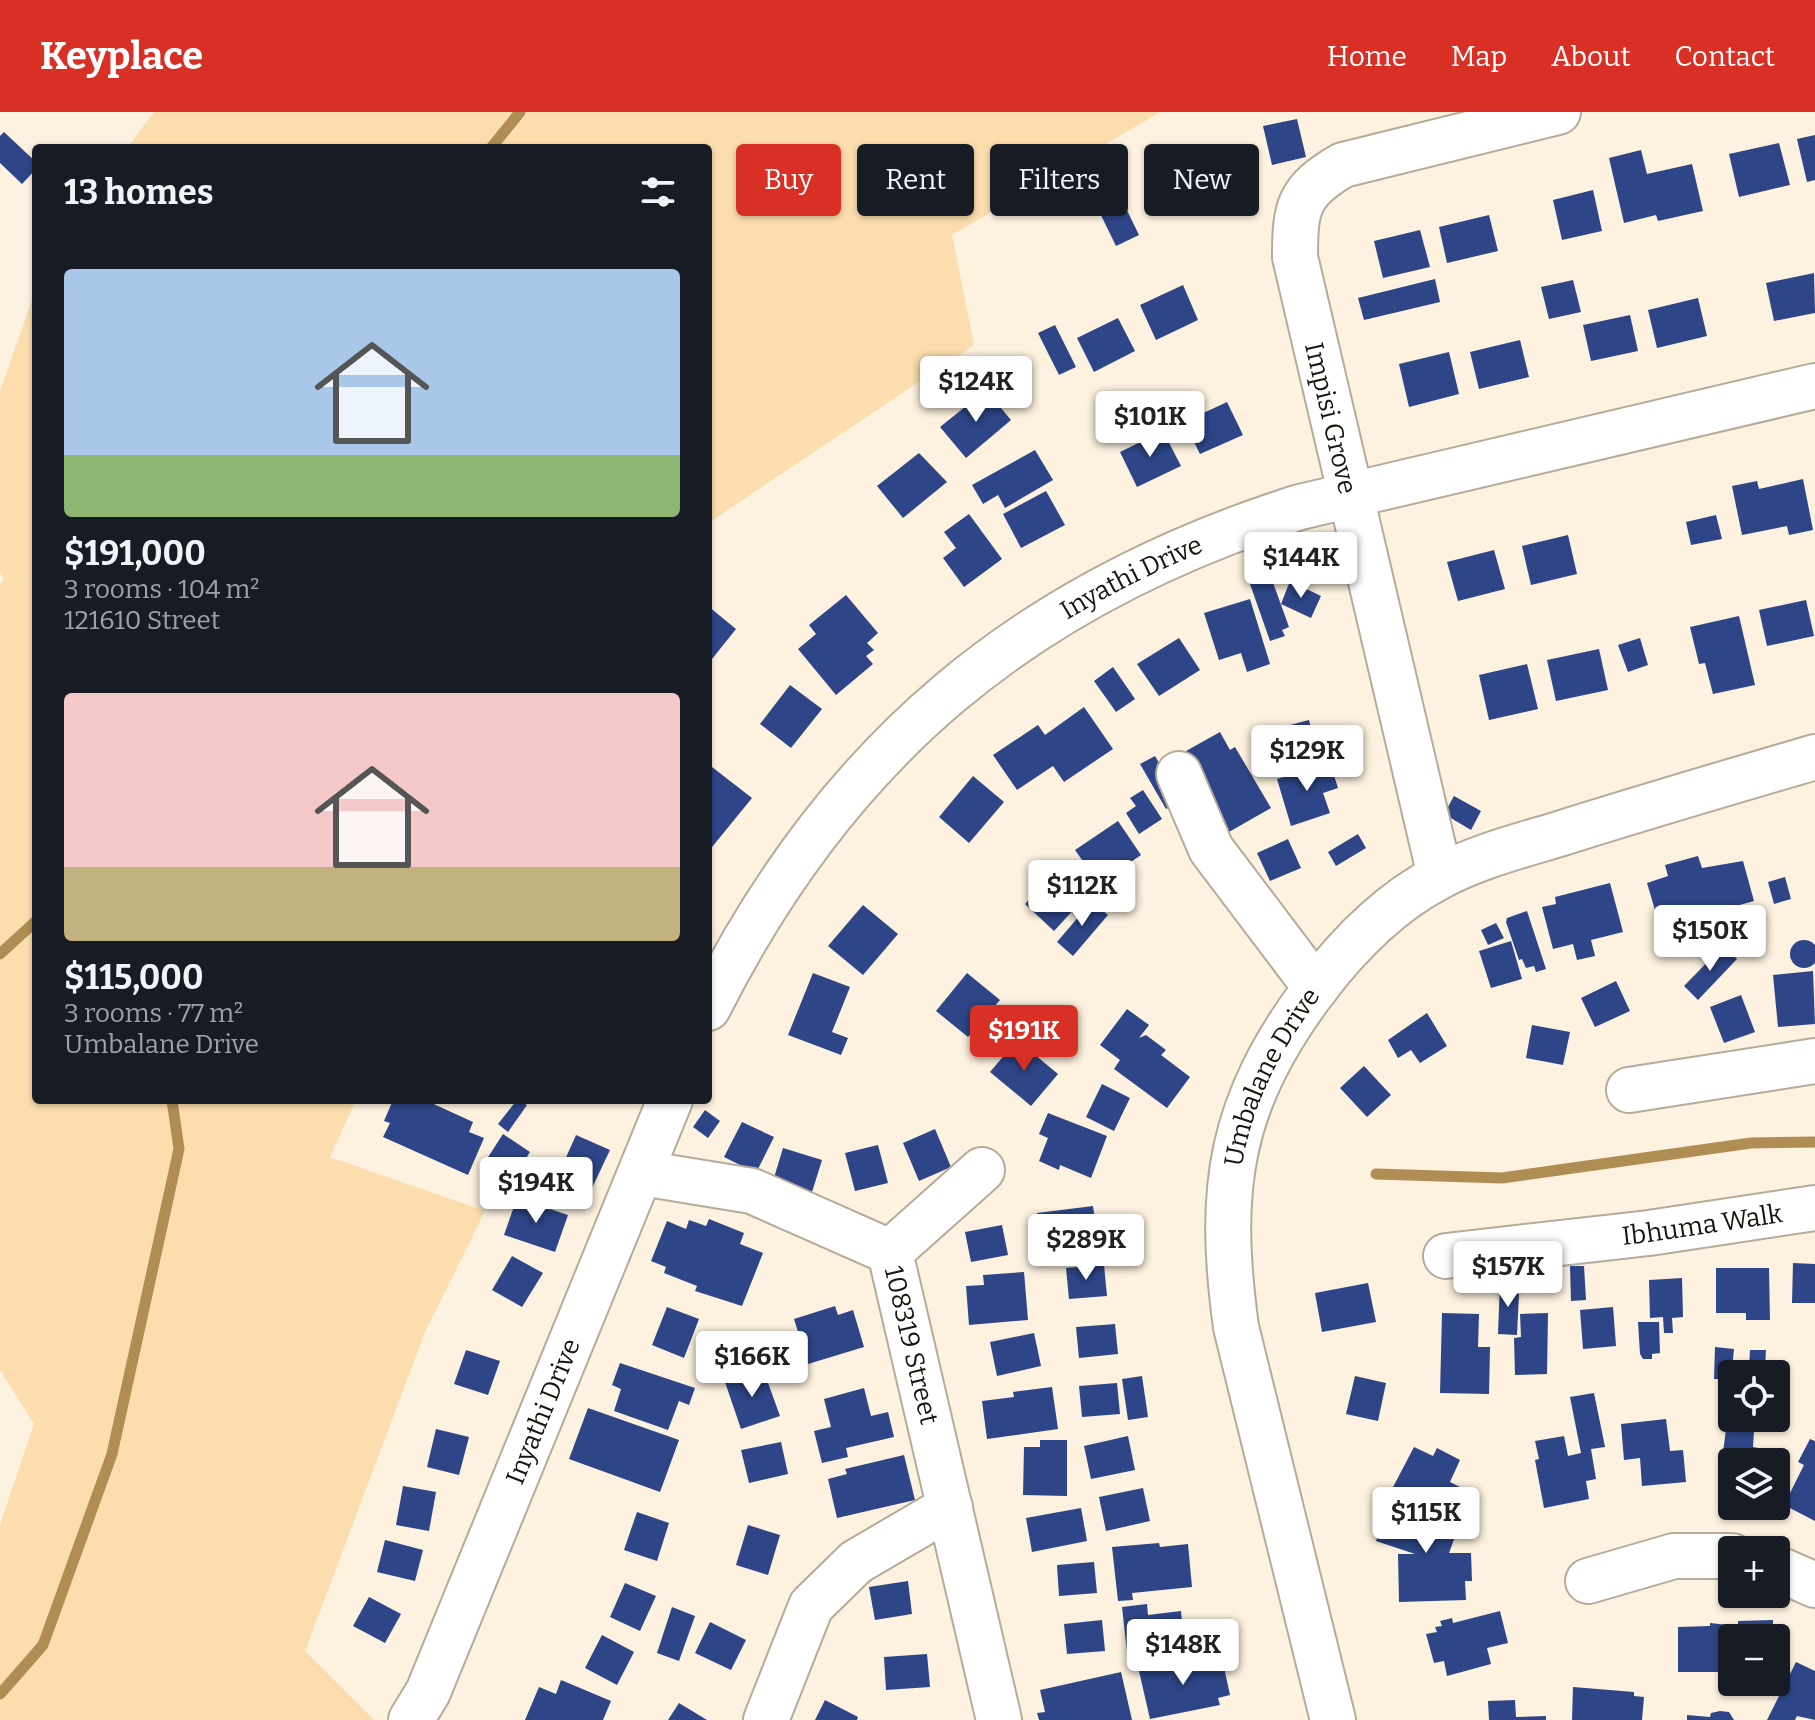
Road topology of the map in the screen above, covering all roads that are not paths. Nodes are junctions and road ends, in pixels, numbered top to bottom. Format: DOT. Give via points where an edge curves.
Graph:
graph roads {
  1 [pos="1558,112"];
  2 [pos="1815,386"];
  3 [pos="1347,495"];
  4 [pos="1815,757"];
  5 [pos="1179,774"];
  6 [pos="1440,876"];
  7 [pos="1316,988"];
  8 [pos="712,1000"];
  9 [pos="1815,1061"];
  10 [pos="1629,1090"];
  11 [pos="668,1104"];
  12 [pos="982,1170"];
  13 [pos="642,1173"];
  14 [pos="1815,1208"];
  15 [pos="890,1252"];
  16 [pos="1446,1256"];
  17 [pos="950,1507"];
  18 [pos="1718,1556"];
  19 [pos="1790,1574"];
  20 [pos="1588,1581"];
  21 [pos="1815,1585"];
  22 [pos="411,1720"];
  23 [pos="766,1720"];
  24 [pos="999,1720"];
  25 [pos="1333,1720"];
  1 -- 3 [label="street, Impisi Grove" via="1343,165 1314,182 1303,197 1295,221 1295,257"];
  2 -- 3 [label="street, Inyathi Drive"];
  3 -- 6 [label="street, Impisi Grove"];
  3 -- 8 [label="street, Inyathi Drive" via="1230,529 1162,557 1083,598 973,672 907,730 817,828 744,939"];
  4 -- 6 [label="street, Umbalane Drive" via="1486,857"];
  5 -- 7 [label="street" via="1211,849"];
  6 -- 7 [label="street, Umbalane Drive" via="1378,920"];
  7 -- 25 [label="street, Umbalane Drive" via="1263,1067 1243,1115 1231,1171 1227,1236 1236,1327"];
  9 -- 10 [label="street"];
  11 -- 13 [label="street, Inyathi Drive"];
  12 -- 15 [label="street"];
  13 -- 15 [label="street, 108319 Street" via="752,1191"];
  13 -- 22 [label="street, Inyathi Drive" via="428,1692"];
  14 -- 16 [label="street, Ibhuma Walk"];
  15 -- 17 [label="street, 108319 Street"];
  17 -- 23 [label="street" via="856,1562 811,1606"];
  17 -- 24 [label="street, 108319 Street"];
  18 -- 20 [label="street" via="1674,1556"];
  19 -- 21 [label="street"];
}
